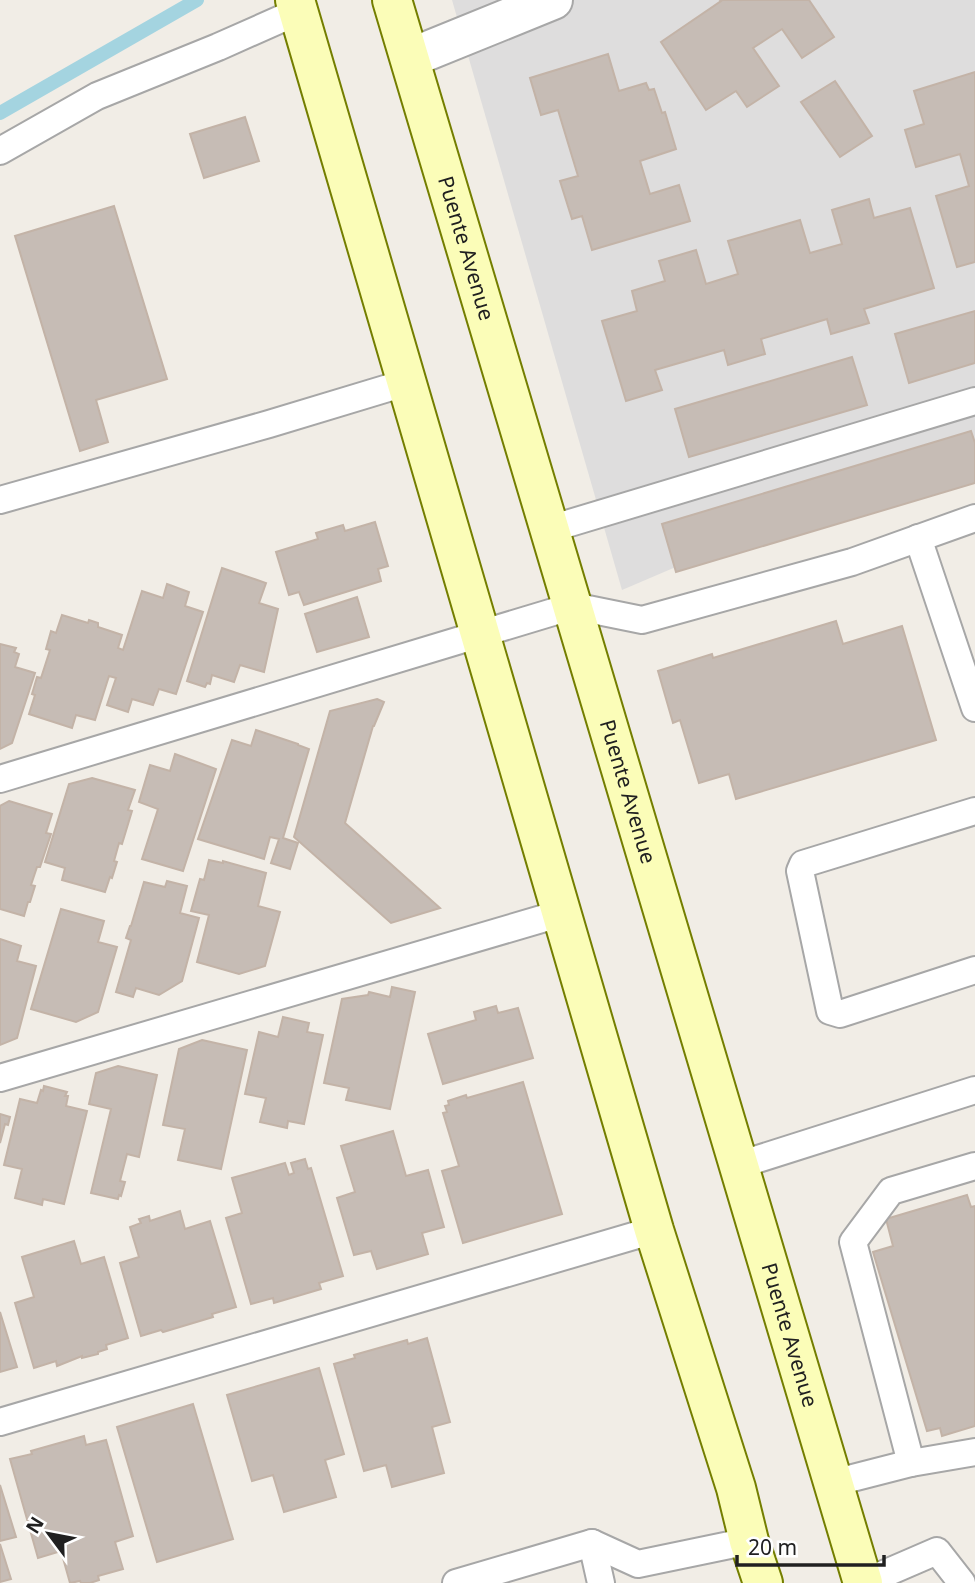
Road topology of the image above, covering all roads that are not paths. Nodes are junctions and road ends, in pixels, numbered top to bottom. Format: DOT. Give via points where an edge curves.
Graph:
graph roads {
  1 [pos="392,0"];
  2 [pos="553,0"];
  3 [pos="297,5"];
  4 [pos="410,58"];
  5 [pos="0,151"];
  6 [pos="408,382"];
  7 [pos="975,401"];
  8 [pos="0,500"];
  9 [pos="975,518"];
  10 [pos="550,529"];
  11 [pos="918,538"];
  12 [pos="573,606"];
  13 [pos="481,633"];
  14 [pos="975,708"];
  15 [pos="0,779"];
  16 [pos="975,811"];
  17 [pos="562,913"];
  18 [pos="975,970"];
  19 [pos="0,1078"];
  20 [pos="975,1092"];
  21 [pos="739,1165"];
  22 [pos="975,1166"];
  23 [pos="654,1230"];
  24 [pos="0,1422"];
  25 [pos="975,1452"];
  26 [pos="911,1464"];
  27 [pos="833,1483"];
  28 [pos="749,1541"];
  29 [pos="592,1543"];
  30 [pos="456,1583"];
  31 [pos="601,1583"];
  32 [pos="763,1583"];
  33 [pos="863,1583"];
  34 [pos="962,1583"];
  1 -- 4 [label="main road, Puente Avenue"];
  2 -- 4 [label="street"];
  3 -- 5 [label="lane" via="218,47 97,96"];
  3 -- 6 [label="main road"];
  4 -- 10 [label="main road, Puente Avenue"];
  6 -- 8 [label="lane"];
  6 -- 13 [label="main road"];
  7 -- 10 [label="lane"];
  9 -- 11 [label="lane"];
  10 -- 12 [label="main road, Puente Avenue"];
  11 -- 12 [label="lane" via="852,562 642,620"];
  11 -- 14 [label="lane"];
  12 -- 13 [label="lane"];
  12 -- 21 [label="main road, Puente Avenue"];
  13 -- 15 [label="lane"];
  13 -- 17 [label="main road"];
  16 -- 18 [label="lane" via="803,864 800,871 830,1011 840,1014"];
  17 -- 19 [label="lane"];
  17 -- 23 [label="main road"];
  20 -- 21 [label="lane"];
  21 -- 27 [label="main road, Puente Avenue"];
  22 -- 26 [label="lane" via="891,1191 853,1242"];
  23 -- 24 [label="lane"];
  23 -- 28 [label="main road"];
  25 -- 26 [label="lane"];
  26 -- 27 [label="lane"];
  27 -- 33 [label="main road, Puente Avenue"];
  28 -- 29 [label="lane" via="638,1564"];
  28 -- 32 [label="main road"];
  29 -- 30 [label="lane"];
  29 -- 31 [label="lane"];
  33 -- 34 [label="lane" via="937,1551"];
}
